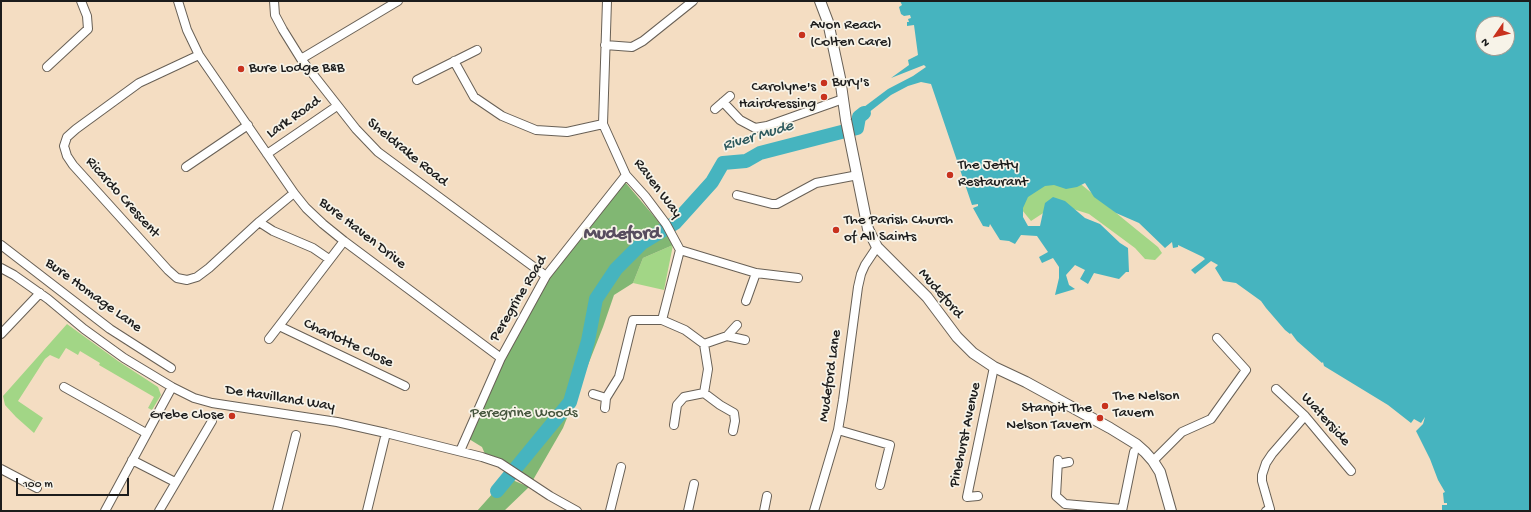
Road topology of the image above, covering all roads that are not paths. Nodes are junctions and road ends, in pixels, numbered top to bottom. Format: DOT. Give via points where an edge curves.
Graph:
graph roads {
  1 [pos="81,1"];
  2 [pos="178,1"];
  3 [pos="274,1"];
  4 [pos="398,1"];
  5 [pos="607,1"];
  6 [pos="693,1"];
  7 [pos="822,2"];
  8 [pos="606,45"];
  9 [pos="477,50"];
  10 [pos="199,55"];
  11 [pos="301,59"];
  12 [pos="454,61"];
  13 [pos="48,67"];
  14 [pos="417,80"];
  15 [pos="730,96"];
  16 [pos="843,99"];
  17 [pos="723,102"];
  18 [pos="337,106"];
  19 [pos="715,109"];
  20 [pos="603,124"];
  21 [pos="248,125"];
  22 [pos="267,154"];
  23 [pos="186,167"];
  24 [pos="626,175"];
  25 [pos="858,175"];
  26 [pos="294,193"];
  27 [pos="737,195"];
  28 [pos="259,222"];
  29 [pos="344,241"];
  30 [pos="1,245"];
  31 [pos="877,247"];
  32 [pos="680,250"];
  33 [pos="329,259"];
  34 [pos="1,268"];
  35 [pos="756,273"];
  36 [pos="546,276"];
  37 [pos="798,278"];
  38 [pos="40,294"];
  39 [pos="746,301"];
  40 [pos="662,320"];
  41 [pos="737,325"];
  42 [pos="279,326"];
  43 [pos="1,334"];
  44 [pos="726,336"];
  45 [pos="1217,338"];
  46 [pos="269,339"];
  47 [pos="745,340"];
  48 [pos="704,344"];
  49 [pos="501,358"];
  50 [pos="994,367"];
  51 [pos="171,368"];
  52 [pos="405,386"];
  53 [pos="64,387"];
  54 [pos="172,387"];
  55 [pos="1276,390"];
  56 [pos="704,392"];
  57 [pos="593,394"];
  58 [pos="606,398"];
  59 [pos="605,408"];
  60 [pos="1305,416"];
  61 [pos="212,421"];
  62 [pos="674,425"];
  63 [pos="838,430"];
  64 [pos="386,432"];
  65 [pos="733,432"];
  66 [pos="146,433"];
  67 [pos="296,435"];
  68 [pos="460,451"];
  69 [pos="1134,452"];
  70 [pos="132,460"];
  71 [pos="1153,461"];
  72 [pos="1069,462"];
  73 [pos="621,467"];
  74 [pos="1,469"];
  75 [pos="1351,471"];
  76 [pos="175,482"];
  77 [pos="694,484"];
  78 [pos="880,485"];
  79 [pos="37,488"];
  80 [pos="767,496"];
  81 [pos="978,496"];
  82 [pos="566,508"];
  83 [pos="1122,510"];
  84 [pos="1270,510"];
  85 [pos="105,511"];
  86 [pos="159,511"];
  87 [pos="277,511"];
  88 [pos="367,511"];
  89 [pos="577,511"];
  90 [pos="610,511"];
  91 [pos="688,511"];
  92 [pos="764,511"];
  93 [pos="814,511"];
  94 [pos="1171,511"];
  1 -- 13 [label="street" via="87,16 88,29"];
  2 -- 10 [label="street, Bure Haven Drive" via="187,30"];
  3 -- 11 [label="street, Sheldrake Road" via="275,15"];
  4 -- 11 [label="street"];
  5 -- 8 [label="street, Raven Way"];
  6 -- 8 [label="street" via="638,44 632,47"];
  7 -- 16 [label="street, Mudeford"];
  8 -- 20 [label="street, Raven Way"];
  9 -- 12 [label="street"];
  10 -- 21 [label="street, Bure Haven Drive"];
  10 -- 28 [label="street, Ricardo Crescent" via="138,83 76,129 67,136 64,146 67,156 177,278 187,280 197,277"];
  11 -- 18 [label="street, Sheldrake Road"];
  12 -- 14 [label="street"];
  12 -- 20 [label="street" via="474,96 502,116 536,130 567,132"];
  15 -- 17 [label="street"];
  16 -- 17 [label="street" via="755,128 740,120"];
  16 -- 25 [label="street, Mudeford"];
  17 -- 19 [label="street"];
  18 -- 22 [label="street, Lark Road"];
  18 -- 36 [label="street, Sheldrake Road" via="378,152"];
  20 -- 24 [label="street, Raven Way"];
  21 -- 22 [label="street, Bure Haven Drive"];
  21 -- 23 [label="street"];
  22 -- 26 [label="street, Bure Haven Drive"];
  24 -- 32 [label="street, Raven Way" via="669,228"];
  24 -- 36 [label="street, Peregrine Road"];
  25 -- 27 [label="street" via="816,183 777,204"];
  25 -- 31 [label="street, Mudeford" via="868,229"];
  26 -- 28 [label="street, Ricardo Crescent"];
  26 -- 29 [label="street, Bure Haven Drive" via="306,208"];
  28 -- 33 [label="street" via="273,231 313,248"];
  29 -- 33 [label="street, Charlotte Close"];
  29 -- 49 [label="street, Bure Haven Drive"];
  30 -- 51 [label="street, Bure Homage Lane" via="110,329"];
  31 -- 50 [label="street, Mudeford" via="927,297 957,337 973,353"];
  31 -- 63 [label="street, Mudeford Lane" via="865,265 858,287"];
  32 -- 35 [label="street"];
  32 -- 40 [label="street"];
  33 -- 42 [label="street, Charlotte Close"];
  34 -- 38 [label="street, De Havilland Way"];
  35 -- 37 [label="street"];
  35 -- 39 [label="street"];
  36 -- 49 [label="street, Peregrine Road"];
  38 -- 43 [label="street"];
  38 -- 54 [label="street, De Havilland Way" via="124,358"];
  40 -- 48 [label="street" via="685,330"];
  40 -- 58 [label="street" via="633,320 619,377"];
  41 -- 44 [label="street"];
  42 -- 46 [label="street, Charlotte Close"];
  42 -- 52 [label="street, Charlotte Close"];
  44 -- 47 [label="street"];
  44 -- 48 [label="street"];
  45 -- 71 [label="street" via="1246,370 1211,419 1182,432"];
  48 -- 56 [label="street" via="708,369"];
  49 -- 68 [label="street, Peregrine Road"];
  50 -- 71 [label="street, Mudeford" via="1110,428 1136,444"];
  50 -- 81 [label="street, Pinehurst Avenue" via="967,498"];
  53 -- 66 [label="street"];
  54 -- 64 [label="street, De Havilland Way" via="194,398 212,403"];
  54 -- 66 [label="street"];
  55 -- 60 [label="street, Waterside"];
  56 -- 62 [label="street" via="684,397 677,405"];
  56 -- 65 [label="street" via="734,413"];
  57 -- 58 [label="street"];
  58 -- 59 [label="street"];
  60 -- 75 [label="street, Waterside"];
  60 -- 84 [label="street" via="1272,454 1264,469 1262,481"];
  61 -- 76 [label="street"];
  63 -- 78 [label="street" via="890,445"];
  63 -- 93 [label="street, Mudeford Lane"];
  64 -- 68 [label="street, De Havilland Way"];
  64 -- 88 [label="street"];
  66 -- 70 [label="street"];
  67 -- 87 [label="street"];
  68 -- 82 [label="street, De Havilland Way" via="506,466"];
  69 -- 83 [label="street"];
  70 -- 76 [label="street"];
  70 -- 85 [label="street"];
  71 -- 94 [label="street, Mudeford" via="1160,472"];
  72 -- 83 [label="street" via="1058,462 1056,496 1065,504"];
  73 -- 90 [label="street"];
  74 -- 79 [label="street"];
  76 -- 86 [label="street"];
  77 -- 91 [label="street"];
  80 -- 92 [label="street"];
  82 -- 89 [label="street, De Havilland Way"];
}
